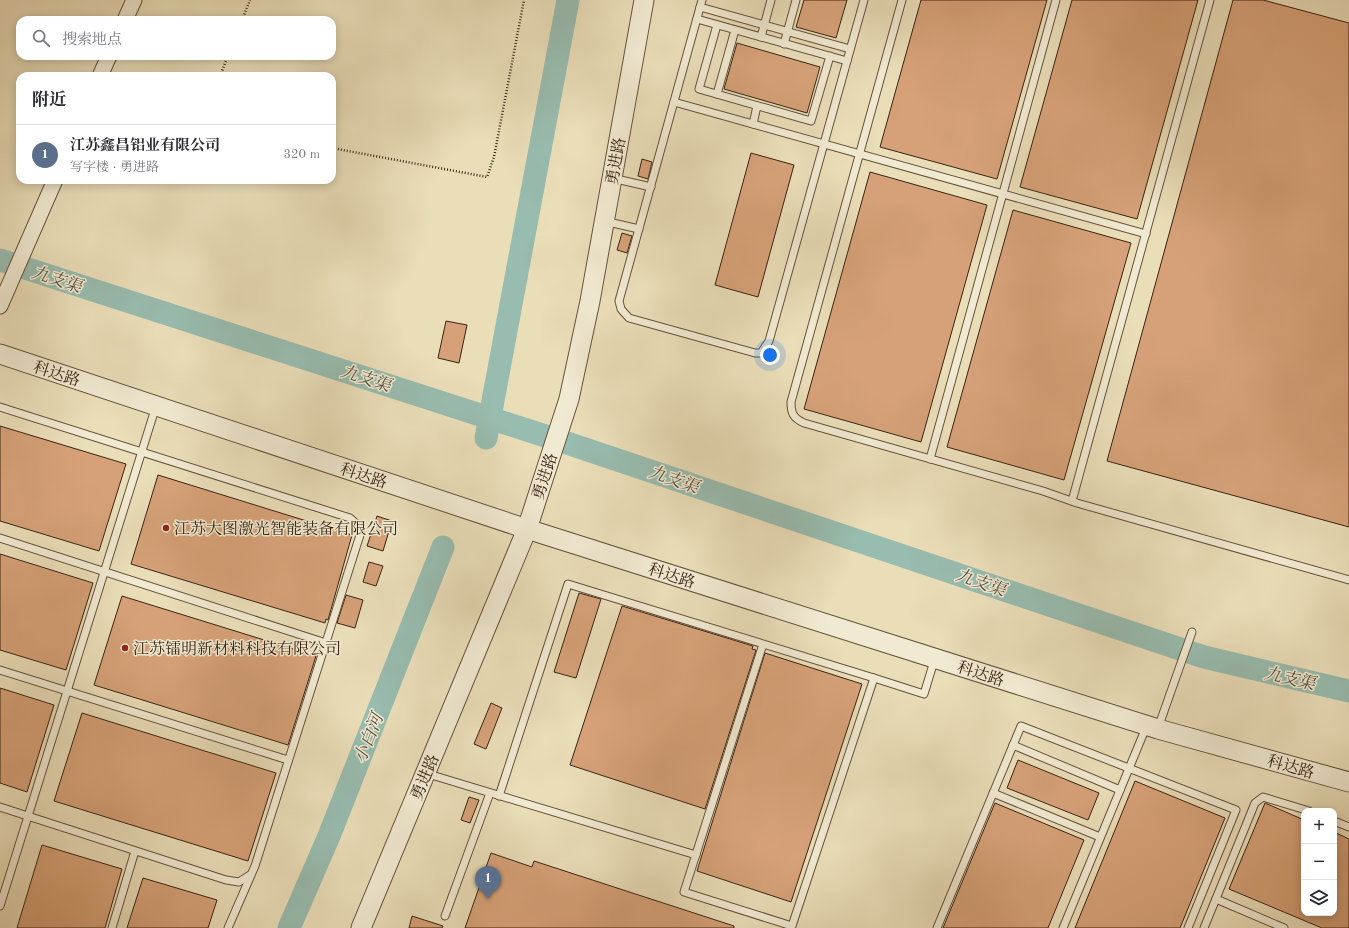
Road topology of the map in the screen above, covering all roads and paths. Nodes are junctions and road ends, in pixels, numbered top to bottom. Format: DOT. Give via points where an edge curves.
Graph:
graph roads {
  1 [pos="134,0"];
  2 [pos="250,0"];
  3 [pos="524,0"];
  4 [pos="644,0"];
  5 [pos="771,0"];
  6 [pos="796,0"];
  7 [pos="864,0"];
  8 [pos="902,0"];
  9 [pos="1056,0"];
  10 [pos="1210,0"];
  11 [pos="701,4"];
  12 [pos="127,16"];
  13 [pos="244,16"];
  14 [pos="697,20"];
  15 [pos="717,25"];
  16 [pos="764,25"];
  17 [pos="735,30"];
  18 [pos="787,32"];
  19 [pos="761,37"];
  20 [pos="784,44"];
  21 [pos="850,49"];
  22 [pos="830,56"];
  23 [pos="107,60"];
  24 [pos="226,60"];
  25 [pos="847,61"];
  26 [pos="102,72"];
  27 [pos="222,72"];
  28 [pos="717,94"];
  29 [pos="674,102"];
  30 [pos="757,106"];
  31 [pos="753,124"];
  32 [pos="824,144"];
  33 [pos="336,149"];
  34 [pos="860,154"];
  35 [pos="612,178"];
  36 [pos="53,184"];
  37 [pos="651,187"];
  38 [pos="1003,194"];
  39 [pos="604,221"];
  40 [pos="639,229"];
  41 [pos="1146,234"];
  42 [pos="0,306"];
  43 [pos="0,354"];
  44 [pos="156,406"];
  45 [pos="0,407"];
  46 [pos="142,452"];
  47 [pos="930,459"];
  48 [pos="1072,501"];
  49 [pos="527,529"];
  50 [pos="0,538"];
  51 [pos="104,572"];
  52 [pos="1349,580"];
  53 [pos="1192,632"];
  54 [pos="326,643"];
  55 [pos="764,644"];
  56 [pos="936,658"];
  57 [pos="0,670"];
  58 [pos="874,678"];
  59 [pos="67,691"];
  60 [pos="1152,727"];
  61 [pos="1013,745"];
  62 [pos="288,760"];
  63 [pos="1129,767"];
  64 [pos="425,773"];
  65 [pos="1349,782"];
  66 [pos="1120,790"];
  67 [pos="490,793"];
  68 [pos="993,793"];
  69 [pos="499,796"];
  70 [pos="0,807"];
  71 [pos="1301,809"];
  72 [pos="28,816"];
  73 [pos="1337,822"];
  74 [pos="1349,827"];
  75 [pos="1100,837"];
  76 [pos="135,851"];
  77 [pos="696,855"];
  78 [pos="250,875"];
  79 [pos="1216,899"];
  80 [pos="0,906"];
  81 [pos="445,916"];
  82 [pos="112,928"];
  83 [pos="228,928"];
  84 [pos="361,928"];
  85 [pos="937,928"];
  86 [pos="1063,928"];
  87 [pos="1188,928"];
  88 [pos="1204,928"];
  89 [pos="1284,928"];
  1 -- 12 [label="street"];
  2 -- 13 [label="path"];
  3 -- 33 [label="path" via="494,157 487,177"];
  4 -- 35 [label="street, 勇进路"];
  5 -- 16 [label="lane"];
  6 -- 18 [label="lane"];
  7 -- 21 [label="lane"];
  8 -- 34 [label="lane"];
  9 -- 38 [label="lane"];
  10 -- 41 [label="lane"];
  11 -- 14 [label="lane"];
  11 -- 16 [label="lane"];
  14 -- 15 [label="lane"];
  14 -- 29 [label="lane"];
  15 -- 17 [label="lane"];
  15 -- 28 [label="lane" via="699,89"];
  16 -- 18 [label="lane"];
  16 -- 19 [label="lane"];
  17 -- 19 [label="lane"];
  17 -- 28 [label="lane"];
  18 -- 20 [label="lane"];
  18 -- 21 [label="lane"];
  19 -- 20 [label="lane"];
  20 -- 22 [label="lane"];
  21 -- 25 [label="lane"];
  22 -- 25 [label="lane"];
  22 -- 30 [label="lane" via="811,121"];
  23 -- 26 [label="street"];
  24 -- 27 [label="path"];
  25 -- 32 [label="lane"];
  28 -- 30 [label="lane"];
  29 -- 31 [label="lane"];
  29 -- 37 [label="lane"];
  30 -- 31 [label="lane"];
  31 -- 32 [label="lane"];
  32 -- 34 [label="lane"];
  32 -- 40 [label="lane" via="769,341 761,353 635,320 624,313 620,301"];
  34 -- 38 [label="lane"];
  34 -- 47 [label="lane" via="791,402 791,411 795,419 804,423"];
  35 -- 37 [label="lane"];
  35 -- 39 [label="street, 勇进路"];
  36 -- 42 [label="street"];
  37 -- 40 [label="lane"];
  38 -- 41 [label="lane"];
  38 -- 47 [label="lane"];
  39 -- 40 [label="lane"];
  39 -- 49 [label="street, 勇进路" via="569,399"];
  41 -- 48 [label="lane"];
  43 -- 44 [label="street, 科达路"];
  44 -- 46 [label="lane"];
  44 -- 49 [label="street, 科达路"];
  45 -- 46 [label="lane"];
  46 -- 51 [label="lane"];
  46 -- 54 [label="lane" via="357,522 360,535"];
  47 -- 48 [label="lane"];
  48 -- 52 [label="lane"];
  49 -- 56 [label="street, 科达路"];
  49 -- 64 [label="street, 勇进路"];
  50 -- 51 [label="lane"];
  51 -- 54 [label="lane"];
  51 -- 59 [label="lane"];
  53 -- 60 [label="lane" via="1170,697"];
  54 -- 62 [label="lane"];
  55 -- 58 [label="lane"];
  55 -- 69 [label="lane" via="568,584"];
  55 -- 77 [label="lane"];
  56 -- 58 [label="lane" via="924,694"];
  56 -- 60 [label="street, 科达路"];
  57 -- 59 [label="lane"];
  58 -- 77 [label="lane" via="792,926 684,892"];
  59 -- 62 [label="lane"];
  59 -- 72 [label="lane"];
  60 -- 63 [label="lane"];
  60 -- 65 [label="street, 科达路"];
  61 -- 63 [label="lane" via="1021,726"];
  61 -- 66 [label="lane"];
  61 -- 68 [label="lane"];
  62 -- 78 [label="lane"];
  63 -- 66 [label="lane"];
  63 -- 87 [label="lane" via="1236,810"];
  64 -- 67 [label="lane"];
  64 -- 84 [label="street, 勇进路"];
  66 -- 75 [label="lane"];
  67 -- 69 [label="lane"];
  67 -- 81 [label="lane"];
  68 -- 75 [label="lane"];
  68 -- 85 [label="lane"];
  69 -- 77 [label="lane"];
  70 -- 72 [label="lane"];
  71 -- 79 [label="lane" via="1263,797 1255,803"];
  72 -- 76 [label="lane"];
  72 -- 80 [label="lane"];
  73 -- 74 [label="lane"];
  75 -- 86 [label="lane"];
  76 -- 78 [label="lane" via="226,880 239,882"];
  76 -- 82 [label="lane"];
  78 -- 83 [label="lane"];
  79 -- 88 [label="lane"];
  79 -- 89 [label="lane"];
}
